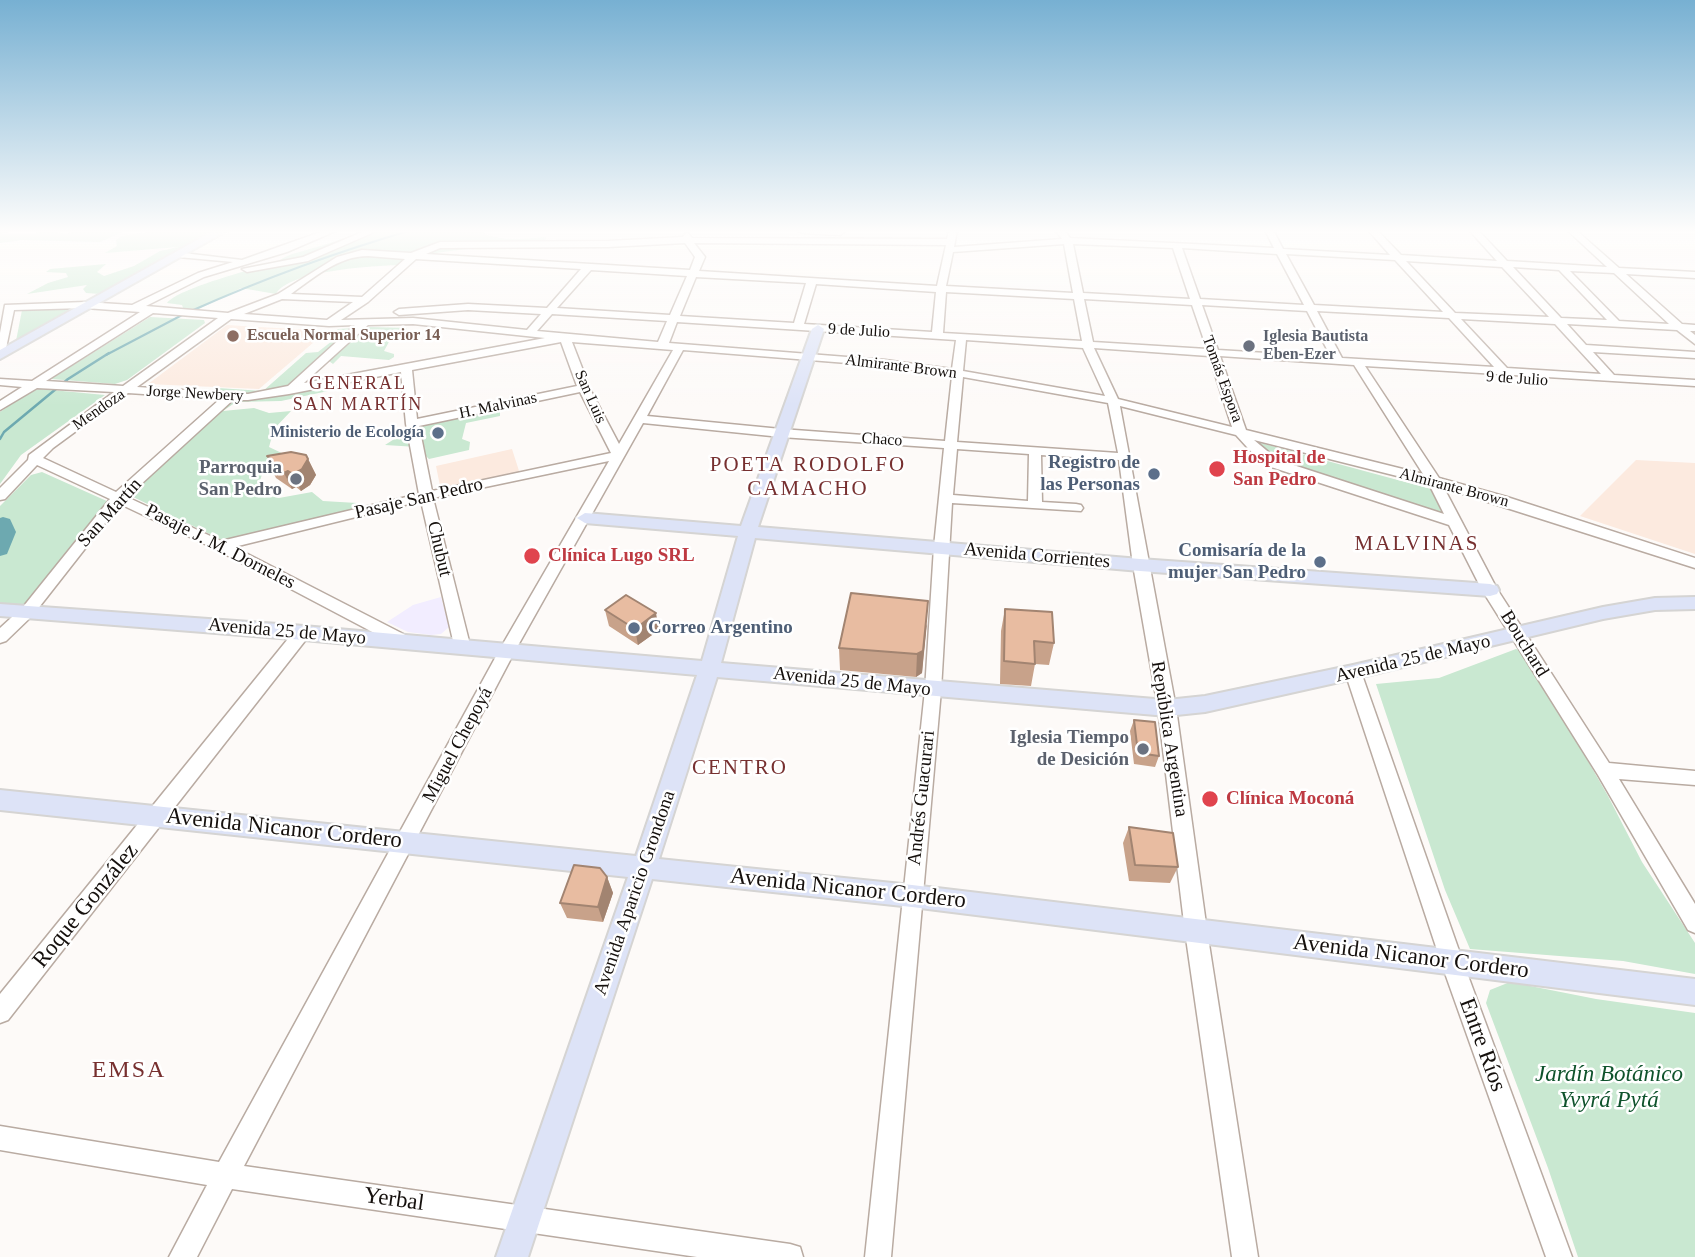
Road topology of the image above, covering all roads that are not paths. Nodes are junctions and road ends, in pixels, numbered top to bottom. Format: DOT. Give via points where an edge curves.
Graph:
graph roads {
  1 [pos="116,289"];
  2 [pos="171,289"];
  3 [pos="292,289"];
  4 [pos="377,289"];
  5 [pos="570,289"];
  6 [pos="686,289"];
  7 [pos="810,289"];
  8 [pos="936,289"];
  9 [pos="942,289"];
  10 [pos="1076,289"];
  11 [pos="1191,289"];
  12 [pos="1301,289"];
  13 [pos="1425,289"];
  14 [pos="1526,289"];
  15 [pos="1582,289"];
  16 [pos="1636,289"];
  17 [pos="1077,295"];
  18 [pos="281,296"];
  19 [pos="0,298"];
  20 [pos="364,300"];
  21 [pos="1195,302"];
  22 [pos="85,306"];
  23 [pos="9,307"];
  24 [pos="1311,308"];
  25 [pos="133,309"];
  26 [pos="149,311"];
  27 [pos="550,311"];
  28 [pos="1451,315"];
  29 [pos="226,317"];
  30 [pos="673,319"];
  31 [pos="333,320"];
  32 [pos="1555,320"];
  33 [pos="365,322"];
  34 [pos="1616,324"];
  35 [pos="1678,327"];
  36 [pos="798,328"];
  37 [pos="1695,328"];
  38 [pos="818,329"];
  39 [pos="530,334"];
  40 [pos="937,336"];
  41 [pos="565,338"];
  42 [pos="961,338"];
  43 [pos="1695,341"];
  44 [pos="662,346"];
  45 [pos="1088,346"];
  46 [pos="680,347"];
  47 [pos="1582,348"];
  48 [pos="1212,353"];
  49 [pos="0,354"];
  50 [pos="1695,355"];
  51 [pos="809,357"];
  52 [pos="1339,362"];
  53 [pos="1360,366"];
  54 [pos="407,370"];
  55 [pos="1504,371"];
  56 [pos="958,373"];
  57 [pos="1610,377"];
  58 [pos="0,382"];
  59 [pos="36,383"];
  60 [pos="1695,383"];
  61 [pos="584,388"];
  62 [pos="1695,390"];
  63 [pos="126,391"];
  64 [pos="288,392"];
  65 [pos="229,397"];
  66 [pos="1113,401"];
  67 [pos="0,406"];
  68 [pos="637,424"];
  69 [pos="412,425"];
  70 [pos="603,426"];
  71 [pos="1240,432"];
  72 [pos="781,433"];
  73 [pos="953,445"];
  74 [pos="1035,451"];
  75 [pos="618,455"];
  76 [pos="1125,457"];
  77 [pos="33,458"];
  78 [pos="1434,481"];
  79 [pos="0,496"];
  80 [pos="426,496"];
  81 [pos="119,497"];
  82 [pos="947,499"];
  83 [pos="1035,505"];
  84 [pos="1076,508"];
  85 [pos="584,518"];
  86 [pos="1452,521"];
  87 [pos="748,531"];
  88 [pos="220,546"];
  89 [pos="942,547"];
  90 [pos="1695,564"];
  91 [pos="1140,565"];
  92 [pos="1490,590"];
  93 [pos="1695,603"];
  94 [pos="0,610"];
  95 [pos="28,611"];
  96 [pos="302,633"];
  97 [pos="1517,635"];
  98 [pos="0,637"];
  99 [pos="404,642"];
  100 [pos="462,645"];
  101 [pos="508,649"];
  102 [pos="709,668"];
  103 [pos="1353,672"];
  104 [pos="933,690"];
  105 [pos="1167,708"];
  106 [pos="1604,770"];
  107 [pos="1695,778"];
  108 [pos="0,800"];
  109 [pos="159,816"];
  110 [pos="407,842"];
  111 [pos="644,867"];
  112 [pos="912,896"];
  113 [pos="1695,923"];
  114 [pos="1196,931"];
  115 [pos="1452,962"];
  116 [pos="1695,992"];
  117 [pos="0,1012"];
  118 [pos="0,1138"];
  119 [pos="227,1176"];
  120 [pos="524,1218"];
  121 [pos="182,1257"];
  122 [pos="512,1257"];
  123 [pos="790,1257"];
  124 [pos="878,1257"];
  125 [pos="1245,1257"];
  126 [pos="1559,1257"];
  1 -- 22 [label="main road"];
  2 -- 25 [label="street"];
  3 -- 18 [label="street"];
  4 -- 20 [label="street"];
  5 -- 27 [label="street"];
  6 -- 30 [label="street"];
  7 -- 36 [label="street"];
  8 -- 9 [label="street"];
  9 -- 17 [label="street"];
  9 -- 40 [label="street"];
  10 -- 17 [label="street, República Argentina"];
  11 -- 21 [label="street, Tomás Espora"];
  12 -- 24 [label="street"];
  13 -- 28 [label="street"];
  14 -- 32 [label="street"];
  15 -- 34 [label="street"];
  16 -- 35 [label="street"];
  17 -- 21 [label="street"];
  17 -- 45 [label="street, República Argentina"];
  18 -- 20 [label="street, Mendoza"];
  18 -- 29 [label="street, Mendoza"];
  19 -- 23 [label="street"];
  20 -- 31 [label="street"];
  21 -- 24 [label="street"];
  21 -- 48 [label="street, Tomás Espora"];
  22 -- 23 [label="street, Almirante Brown"];
  22 -- 25 [label="street, Almirante Brown"];
  22 -- 49 [label="main road"];
  23 -- 49 [label="street"];
  24 -- 28 [label="street"];
  24 -- 52 [label="street"];
  25 -- 26 [label="street, Almirante Brown"];
  26 -- 29 [label="street, Almirante Brown"];
  26 -- 59 [label="street"];
  27 -- 30 [label="street, 9 de Julio"];
  27 -- 31 [label="street, 9 de Julio" via="453,308"];
  27 -- 39 [label="street"];
  28 -- 32 [label="street"];
  28 -- 55 [label="street"];
  29 -- 31 [label="street, Almirante Brown"];
  29 -- 63 [label="street, Mendoza"];
  30 -- 36 [label="street, 9 de Julio"];
  30 -- 44 [label="street"];
  31 -- 33 [label="street, Almirante Brown"];
  32 -- 34 [label="street"];
  32 -- 47 [label="street"];
  33 -- 39 [label="street, Almirante Brown" via="413,321"];
  33 -- 64 [label="street"];
  34 -- 35 [label="street"];
  35 -- 37 [label="street"];
  35 -- 43 [label="street"];
  36 -- 38 [label="street, 9 de Julio"];
  38 -- 40 [label="street, 9 de Julio"];
  38 -- 51 [label="main road, Avenida Aparicio Grondona"];
  39 -- 41 [label="street, Almirante Brown"];
  40 -- 42 [label="street, 9 de Julio"];
  41 -- 44 [label="street, Almirante Brown"];
  41 -- 54 [label="street, Jorge Newbery"];
  41 -- 61 [label="street, San Luis"];
  42 -- 45 [label="street, 9 de Julio"];
  42 -- 56 [label="street, Andrés Guacurari"];
  44 -- 46 [label="street, Almirante Brown"];
  45 -- 48 [label="street, 9 de Julio"];
  45 -- 66 [label="street, República Argentina"];
  46 -- 51 [label="street, Almirante Brown"];
  46 -- 68 [label="street, Miguel Chepoyá"];
  47 -- 50 [label="street"];
  47 -- 57 [label="street"];
  48 -- 52 [label="street, 9 de Julio"];
  48 -- 71 [label="street, Tomás Espora"];
  51 -- 56 [label="street, Almirante Brown"];
  51 -- 72 [label="main road, Avenida Aparicio Grondona"];
  52 -- 53 [label="street, 9 de Julio"];
  53 -- 55 [label="street, 9 de Julio"];
  53 -- 62 [label="street, 9 de Julio"];
  53 -- 78 [label="street, Bouchard"];
  54 -- 64 [label="street, Jorge Newbery"];
  54 -- 69 [label="street, Chubut"];
  55 -- 57 [label="street, 9 de Julio"];
  56 -- 66 [label="street, Almirante Brown"];
  56 -- 73 [label="street, Andrés Guacurari"];
  57 -- 60 [label="street, 9 de Julio"];
  58 -- 59 [label="street"];
  59 -- 63 [label="street, Jorge Newbery"];
  59 -- 67 [label="street"];
  61 -- 69 [label="street, H. Malvinas"];
  61 -- 70 [label="street, San Luis"];
  63 -- 65 [label="street, Jorge Newbery"];
  63 -- 77 [label="street, Mendoza"];
  64 -- 65 [label="street, Jorge Newbery"];
  65 -- 81 [label="street, San Martín"];
  66 -- 71 [label="street, Almirante Brown"];
  66 -- 76 [label="street, República Argentina"];
  68 -- 70 [label="street, Chaco"];
  68 -- 72 [label="street, Chaco"];
  68 -- 75 [label="street, Miguel Chepoyá"];
  69 -- 80 [label="street, Chubut"];
  70 -- 75 [label="street, San Luis"];
  71 -- 78 [label="street, Almirante Brown"];
  71 -- 86 [label="street" via="1273,463"];
  72 -- 73 [label="street, Chaco"];
  72 -- 87 [label="main road, Avenida Aparicio Grondona"];
  73 -- 74 [label="street, Chaco"];
  73 -- 82 [label="street, Andrés Guacurari"];
  74 -- 76 [label="street, Chaco"];
  74 -- 83 [label="street"];
  75 -- 80 [label="street, Pasaje San Pedro"];
  75 -- 85 [label="street, Miguel Chepoyá"];
  76 -- 91 [label="street, República Argentina"];
  77 -- 79 [label="street, Mendoza"];
  77 -- 81 [label="street, Pasaje J. M. Dorneles"];
  78 -- 86 [label="street, Bouchard"];
  78 -- 90 [label="street, Almirante Brown"];
  80 -- 88 [label="street, Pasaje San Pedro"];
  80 -- 100 [label="street, Chubut"];
  81 -- 88 [label="street, Pasaje J. M. Dorneles"];
  81 -- 95 [label="street, San Martín"];
  82 -- 83 [label="street"];
  82 -- 89 [label="street, Andrés Guacurari"];
  83 -- 84 [label="street"];
  85 -- 87 [label="main road, Avenida Corrientes"];
  85 -- 101 [label="street, Miguel Chepoyá"];
  86 -- 92 [label="street, Bouchard"];
  87 -- 89 [label="main road, Avenida Corrientes"];
  87 -- 102 [label="main road, Avenida Aparicio Grondona"];
  88 -- 99 [label="street, Pasaje J. M. Dorneles"];
  89 -- 91 [label="main road, Avenida Corrientes"];
  89 -- 104 [label="street, Andrés Guacurari"];
  91 -- 92 [label="main road, Avenida Corrientes"];
  91 -- 105 [label="street, República Argentina"];
  92 -- 97 [label="street, Bouchard"];
  93 -- 97 [label="main road, Avenida 25 de Mayo" via="1642,606"];
  94 -- 95 [label="main road, Avenida 25 de Mayo"];
  95 -- 96 [label="main road, Avenida 25 de Mayo"];
  95 -- 98 [label="street, San Martín"];
  96 -- 99 [label="main road, Avenida 25 de Mayo"];
  96 -- 109 [label="street, Roque González"];
  97 -- 103 [label="main road, Avenida 25 de Mayo"];
  97 -- 106 [label="street, Bouchard"];
  99 -- 100 [label="main road, Avenida 25 de Mayo"];
  100 -- 101 [label="main road, Avenida 25 de Mayo"];
  101 -- 102 [label="main road, Avenida 25 de Mayo"];
  101 -- 110 [label="street, Miguel Chepoyá"];
  102 -- 104 [label="main road, Avenida 25 de Mayo"];
  102 -- 111 [label="main road, Avenida Aparicio Grondona"];
  103 -- 105 [label="main road, Avenida 25 de Mayo" via="1205,705"];
  103 -- 115 [label="street, Entre Ríos"];
  104 -- 105 [label="main road, Avenida 25 de Mayo"];
  104 -- 112 [label="street, Andrés Guacurari"];
  105 -- 114 [label="street, República Argentina"];
  106 -- 107 [label="street"];
  106 -- 113 [label="street, Bouchard"];
  108 -- 109 [label="main road, Avenida Nicanor Cordero"];
  109 -- 110 [label="main road, Avenida Nicanor Cordero"];
  109 -- 117 [label="street, Roque González"];
  110 -- 111 [label="main road, Avenida Nicanor Cordero"];
  110 -- 119 [label="street, Miguel Chepoyá"];
  111 -- 112 [label="main road, Avenida Nicanor Cordero"];
  111 -- 120 [label="main road, Avenida Aparicio Grondona"];
  112 -- 114 [label="main road, Avenida Nicanor Cordero"];
  112 -- 124 [label="street, Andrés Guacurari"];
  114 -- 115 [label="main road, Avenida Nicanor Cordero"];
  114 -- 125 [label="street, República Argentina"];
  115 -- 116 [label="main road, Avenida Nicanor Cordero"];
  115 -- 126 [label="street, Entre Ríos"];
  118 -- 119 [label="street, Yerbal"];
  119 -- 120 [label="street, Yerbal"];
  119 -- 121 [label="street, Miguel Chepoyá"];
  120 -- 122 [label="main road, Avenida Aparicio Grondona"];
  120 -- 123 [label="street, Yerbal"];
}
